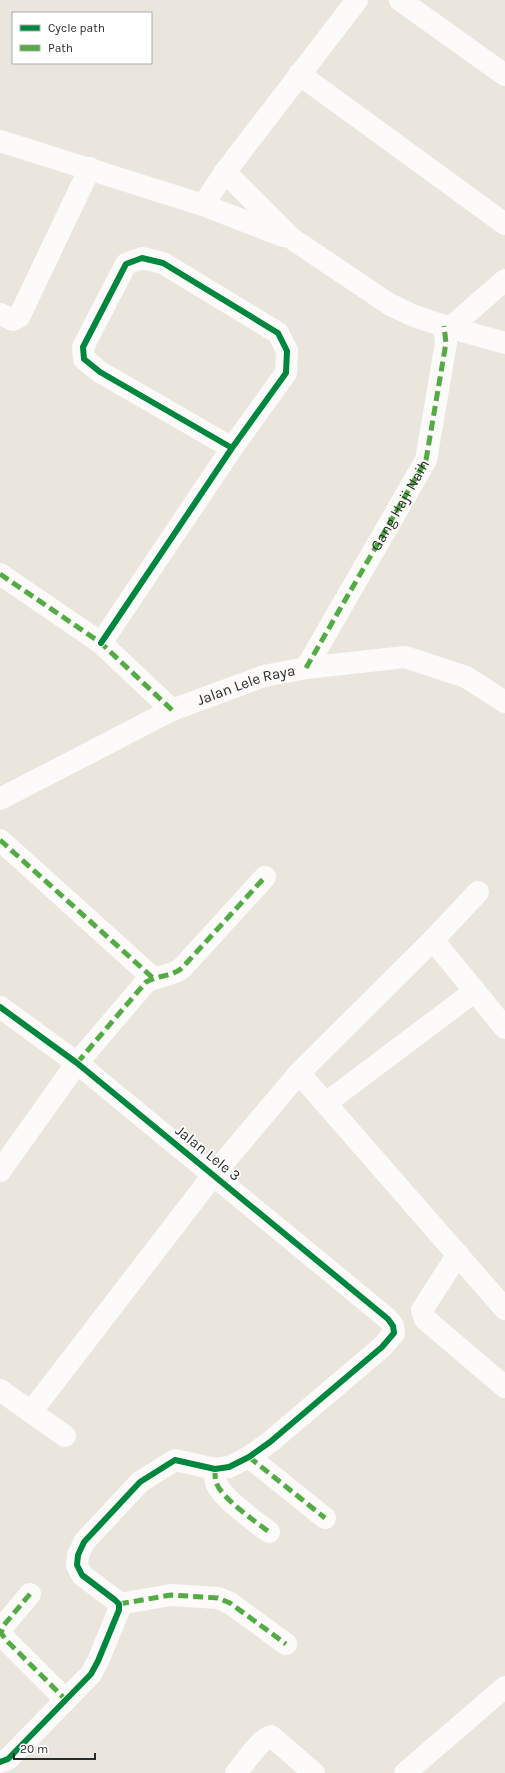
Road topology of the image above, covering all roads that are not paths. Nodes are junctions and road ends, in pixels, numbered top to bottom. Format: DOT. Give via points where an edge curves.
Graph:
graph roads {
  1 [pos="357,0"];
  2 [pos="400,0"];
  3 [pos="299,74"];
  4 [pos="505,75"];
  5 [pos="0,141"];
  6 [pos="90,168"];
  7 [pos="225,172"];
  8 [pos="203,205"];
  9 [pos="505,224"];
  10 [pos="290,238"];
  11 [pos="505,280"];
  12 [pos="0,314"];
  13 [pos="447,327"];
  14 [pos="505,343"];
  15 [pos="232,448"];
  16 [pos="0,574"];
  17 [pos="101,643"];
  18 [pos="306,668"];
  19 [pos="505,702"];
  20 [pos="172,710"];
  21 [pos="0,799"];
  22 [pos="0,840"];
  23 [pos="265,877"];
  24 [pos="478,892"];
  25 [pos="433,940"];
  26 [pos="153,978"];
  27 [pos="475,991"];
  28 [pos="0,1007"];
  29 [pos="505,1028"];
  30 [pos="77,1063"];
  31 [pos="299,1074"];
  32 [pos="326,1103"];
  33 [pos="0,1171"];
  34 [pos="214,1174"];
  35 [pos="458,1254"];
  36 [pos="505,1309"];
  37 [pos="505,1387"];
  38 [pos="0,1390"];
  39 [pos="31,1412"];
  40 [pos="65,1436"];
  41 [pos="249,1457"];
  42 [pos="215,1470"];
  43 [pos="325,1518"];
  44 [pos="269,1532"];
  45 [pos="30,1594"];
  46 [pos="119,1604"];
  47 [pos="286,1644"];
  48 [pos="505,1687"];
  49 [pos="66,1700"];
  50 [pos="0,1762"];
  51 [pos="236,1773"];
  52 [pos="314,1773"];
  53 [pos="405,1773"];
  1 -- 3 [label="street"];
  2 -- 4 [label="street"];
  3 -- 7 [label="street"];
  3 -- 9 [label="street"];
  5 -- 6 [label="street"];
  6 -- 8 [label="street"];
  6 -- 12 [label="street" via="19,317 13,320"];
  7 -- 8 [label="street"];
  7 -- 10 [label="street"];
  8 -- 10 [label="street"];
  10 -- 13 [label="street" via="389,304"];
  11 -- 13 [label="street"];
  13 -- 14 [label="street"];
  13 -- 18 [label="street, Gang Haji Naih" via="426,460"];
  15 -- 15 [label="street" via="286,373 287,351 278,333 163,263 142,258 126,264 84,346 84,359 100,372"];
  15 -- 17 [label="street"];
  16 -- 17 [label="street"];
  17 -- 20 [label="street"];
  18 -- 19 [label="street, Jalan Lele Raya" via="405,658 466,677"];
  18 -- 20 [label="street, Jalan Lele Raya" via="264,676"];
  20 -- 21 [label="street, Jalan Lele Raya"];
  22 -- 26 [label="street"];
  23 -- 26 [label="street" via="182,968 171,975"];
  24 -- 25 [label="street"];
  25 -- 27 [label="street"];
  25 -- 31 [label="street"];
  26 -- 30 [label="street" via="146,982"];
  27 -- 29 [label="street"];
  27 -- 32 [label="street"];
  28 -- 30 [label="street, Jalan Lele 3"];
  30 -- 33 [label="street"];
  30 -- 34 [label="street, Jalan Lele 3"];
  31 -- 32 [label="street"];
  31 -- 34 [label="street"];
  32 -- 35 [label="street"];
  34 -- 39 [label="street"];
  34 -- 41 [label="street, Jalan Lele 3" via="388,1320 393,1326 394,1333 382,1347"];
  35 -- 36 [label="street"];
  35 -- 37 [label="street" via="422,1310 425,1319"];
  38 -- 39 [label="street"];
  39 -- 40 [label="street"];
  41 -- 42 [label="street" via="229,1467"];
  41 -- 43 [label="street"];
  42 -- 44 [label="street" via="216,1483 222,1492"];
  42 -- 46 [label="street" via="185,1461 175,1460 168,1463 140,1482 84,1542 77,1565 82,1575"];
  45 -- 49 [label="street" via="4,1625 1,1633"];
  46 -- 47 [label="street" via="171,1595 218,1598 230,1602"];
  46 -- 49 [label="street" via="119,1610 91,1674"];
  48 -- 53 [label="street"];
  49 -- 50 [label="street" via="8,1759"];
  51 -- 52 [label="street" via="262,1742 271,1736"];
}
